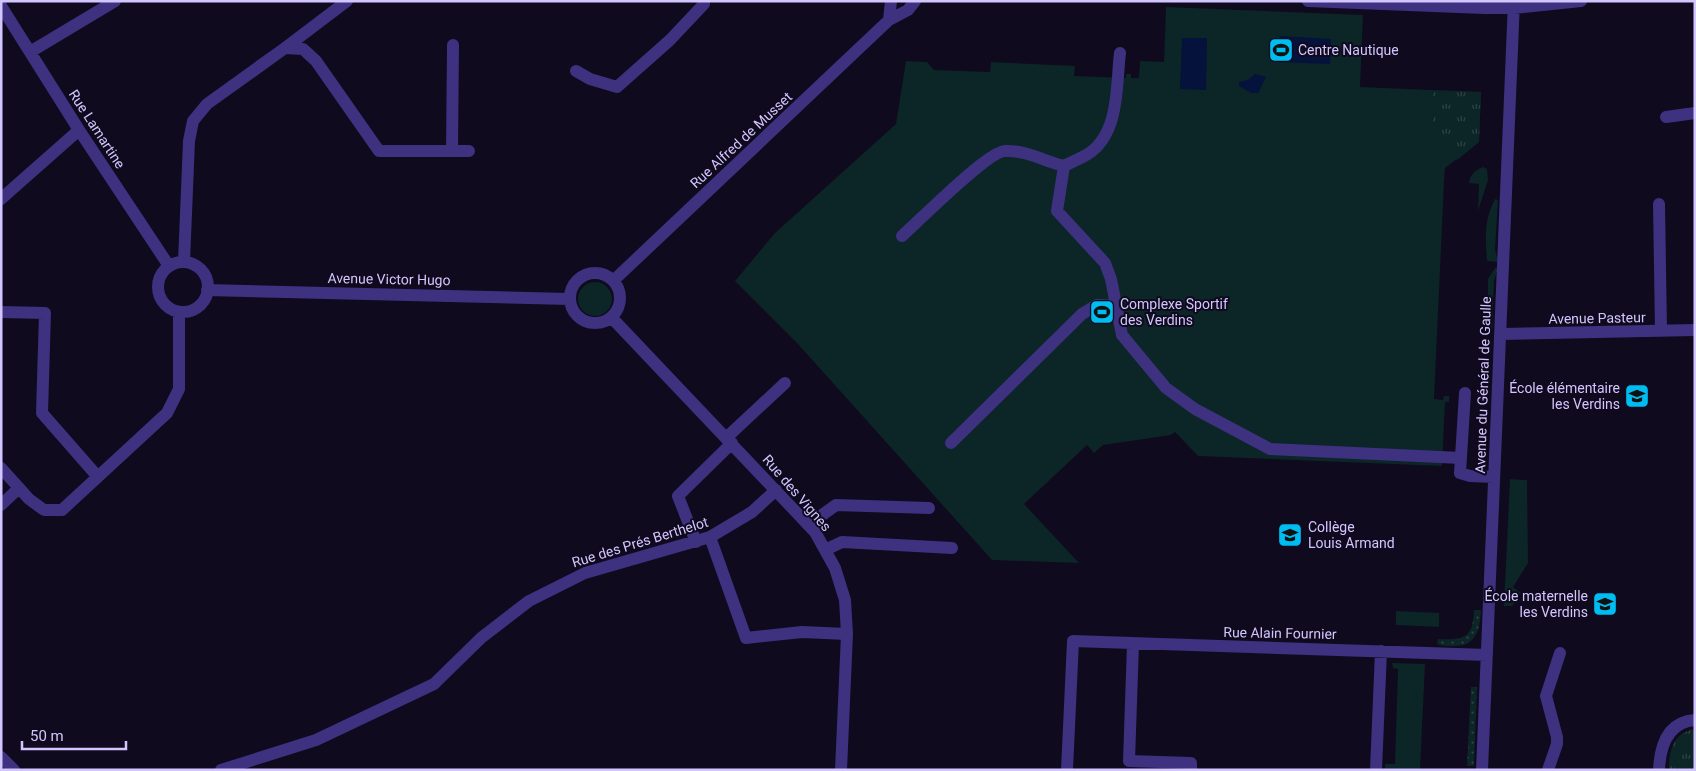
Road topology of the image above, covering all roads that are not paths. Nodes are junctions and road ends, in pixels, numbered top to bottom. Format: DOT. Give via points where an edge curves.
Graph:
graph roads {
  1 [pos="115,1"];
  2 [pos="348,1"];
  3 [pos="704,1"];
  4 [pos="891,1"];
  5 [pos="916,1"];
  6 [pos="1308,1"];
  7 [pos="1581,1"];
  8 [pos="1514,5"];
  9 [pos="1,6"];
  10 [pos="889,20"];
  11 [pos="453,45"];
  12 [pos="285,48"];
  13 [pos="30,52"];
  14 [pos="1120,53"];
  15 [pos="576,71"];
  16 [pos="1695,113"];
  17 [pos="1666,117"];
  18 [pos="79,130"];
  19 [pos="452,151"];
  20 [pos="469,151"];
  21 [pos="1064,166"];
  22 [pos="1,199"];
  23 [pos="1659,204"];
  24 [pos="902,236"];
  25 [pos="184,262"];
  26 [pos="169,266"];
  27 [pos="613,281"];
  28 [pos="207,290"];
  29 [pos="569,299"];
  30 [pos="1116,306"];
  31 [pos="1,312"];
  32 [pos="179,312"];
  33 [pos="612,317"];
  34 [pos="1695,330"];
  35 [pos="1661,331"];
  36 [pos="1501,334"];
  37 [pos="784,383"];
  38 [pos="1465,394"];
  39 [pos="729,441"];
  40 [pos="951,443"];
  41 [pos="1461,458"];
  42 [pos="1,468"];
  43 [pos="1494,476"];
  44 [pos="98,477"];
  45 [pos="19,488"];
  46 [pos="776,490"];
  47 [pos="1,505"];
  48 [pos="929,508"];
  49 [pos="808,525"];
  50 [pos="710,537"];
  51 [pos="696,542"];
  52 [pos="952,548"];
  53 [pos="825,550"];
  54 [pos="847,634"];
  55 [pos="1133,644"];
  56 [pos="1381,651"];
  57 [pos="1560,653"];
  58 [pos="1487,655"];
  59 [pos="1695,720"];
  60 [pos="1,757"];
  61 [pos="14,770"];
  62 [pos="221,770"];
  63 [pos="841,770"];
  64 [pos="1067,770"];
  65 [pos="1191,770"];
  66 [pos="1376,770"];
  67 [pos="1482,770"];
  68 [pos="1548,770"];
  69 [pos="1659,770"];
  1 -- 13 [label="street"];
  2 -- 12 [label="street"];
  3 -- 15 [label="street" via="670,40 617,87"];
  4 -- 10 [label="street"];
  5 -- 10 [label="street, Rue Alfred de Musset" via="908,10"];
  6 -- 8 [label="street"];
  7 -- 8 [label="street"];
  8 -- 36 [label="street, Avenue du Général de Gaulle"];
  9 -- 13 [label="street, Rue Lamartine"];
  10 -- 27 [label="street, Rue Alfred de Musset"];
  11 -- 19 [label="street"];
  12 -- 19 [label="street" via="303,49 316,61 379,151"];
  12 -- 25 [label="street" via="207,104 193,120 189,141"];
  13 -- 18 [label="street, Rue Lamartine"];
  14 -- 21 [label="street" via="1114,109 1107,133 1090,153"];
  16 -- 17 [label="street"];
  18 -- 22 [label="street"];
  18 -- 26 [label="street, Rue Lamartine"];
  19 -- 20 [label="street"];
  21 -- 24 [label="street" via="1024,152 1002,150 976,168"];
  21 -- 30 [label="street" via="1057,211 1105,264"];
  23 -- 35 [label="street"];
  25 -- 26 [label="street"];
  25 -- 28 [label="street" via="199,268 207,282"];
  26 -- 32 [label="street" via="159,280 160,297 164,304"];
  27 -- 29 [label="street" via="601,274 587,274 574,283"];
  27 -- 33 [label="street" via="620,295"];
  28 -- 29 [label="street, Avenue Victor Hugo"];
  28 -- 32 [label="street" via="195,309"];
  29 -- 33 [label="street" via="574,312 584,321 599,323"];
  30 -- 40 [label="street" via="1097,305 1082,314"];
  30 -- 41 [label="street" via="1122,335 1166,388 1194,409 1270,449"];
  31 -- 44 [label="street" via="45,313 42,414"];
  32 -- 44 [label="street" via="179,389 167,413"];
  33 -- 39 [label="street, Rue des Vignes"];
  34 -- 35 [label="street, Avenue Pasteur"];
  35 -- 36 [label="street, Avenue Pasteur"];
  36 -- 43 [label="street, Avenue du Général de Gaulle"];
  37 -- 39 [label="street"];
  38 -- 41 [label="street"];
  39 -- 46 [label="street, Rue des Vignes"];
  39 -- 51 [label="street" via="678,496"];
  41 -- 43 [label="street" via="1462,475"];
  42 -- 45 [label="street"];
  43 -- 58 [label="street, Avenue du Général de Gaulle"];
  44 -- 45 [label="street" via="62,510 44,510"];
  45 -- 47 [label="street"];
  46 -- 49 [label="street, Rue des Vignes"];
  46 -- 50 [label="street, Rue des Prés Berthelot" via="752,512"];
  48 -- 49 [label="street" via="836,505"];
  49 -- 53 [label="street, Rue des Vignes"];
  50 -- 51 [label="street, Rue des Prés Berthelot"];
  50 -- 54 [label="street" via="746,638 802,632"];
  51 -- 62 [label="street, Rue des Prés Berthelot" via="639,556 563,582 526,603 481,638 434,684 316,740"];
  52 -- 53 [label="street" via="842,542"];
  53 -- 54 [label="street, Rue des Vignes" via="835,568 845,600"];
  54 -- 63 [label="street, Rue des Vignes"];
  55 -- 56 [label="street, Rue Alain Fournier"];
  55 -- 64 [label="street, Rue Alain Fournier" via="1073,641"];
  55 -- 65 [label="street" via="1129,761 1191,763"];
  56 -- 58 [label="street, Rue Alain Fournier"];
  56 -- 66 [label="street"];
  57 -- 68 [label="street" via="1546,691 1557,737"];
  58 -- 67 [label="street, Avenue du Général de Gaulle"];
  59 -- 69 [label="street" via="1669,731 1660,750"];
  60 -- 61 [label="street"];
}
